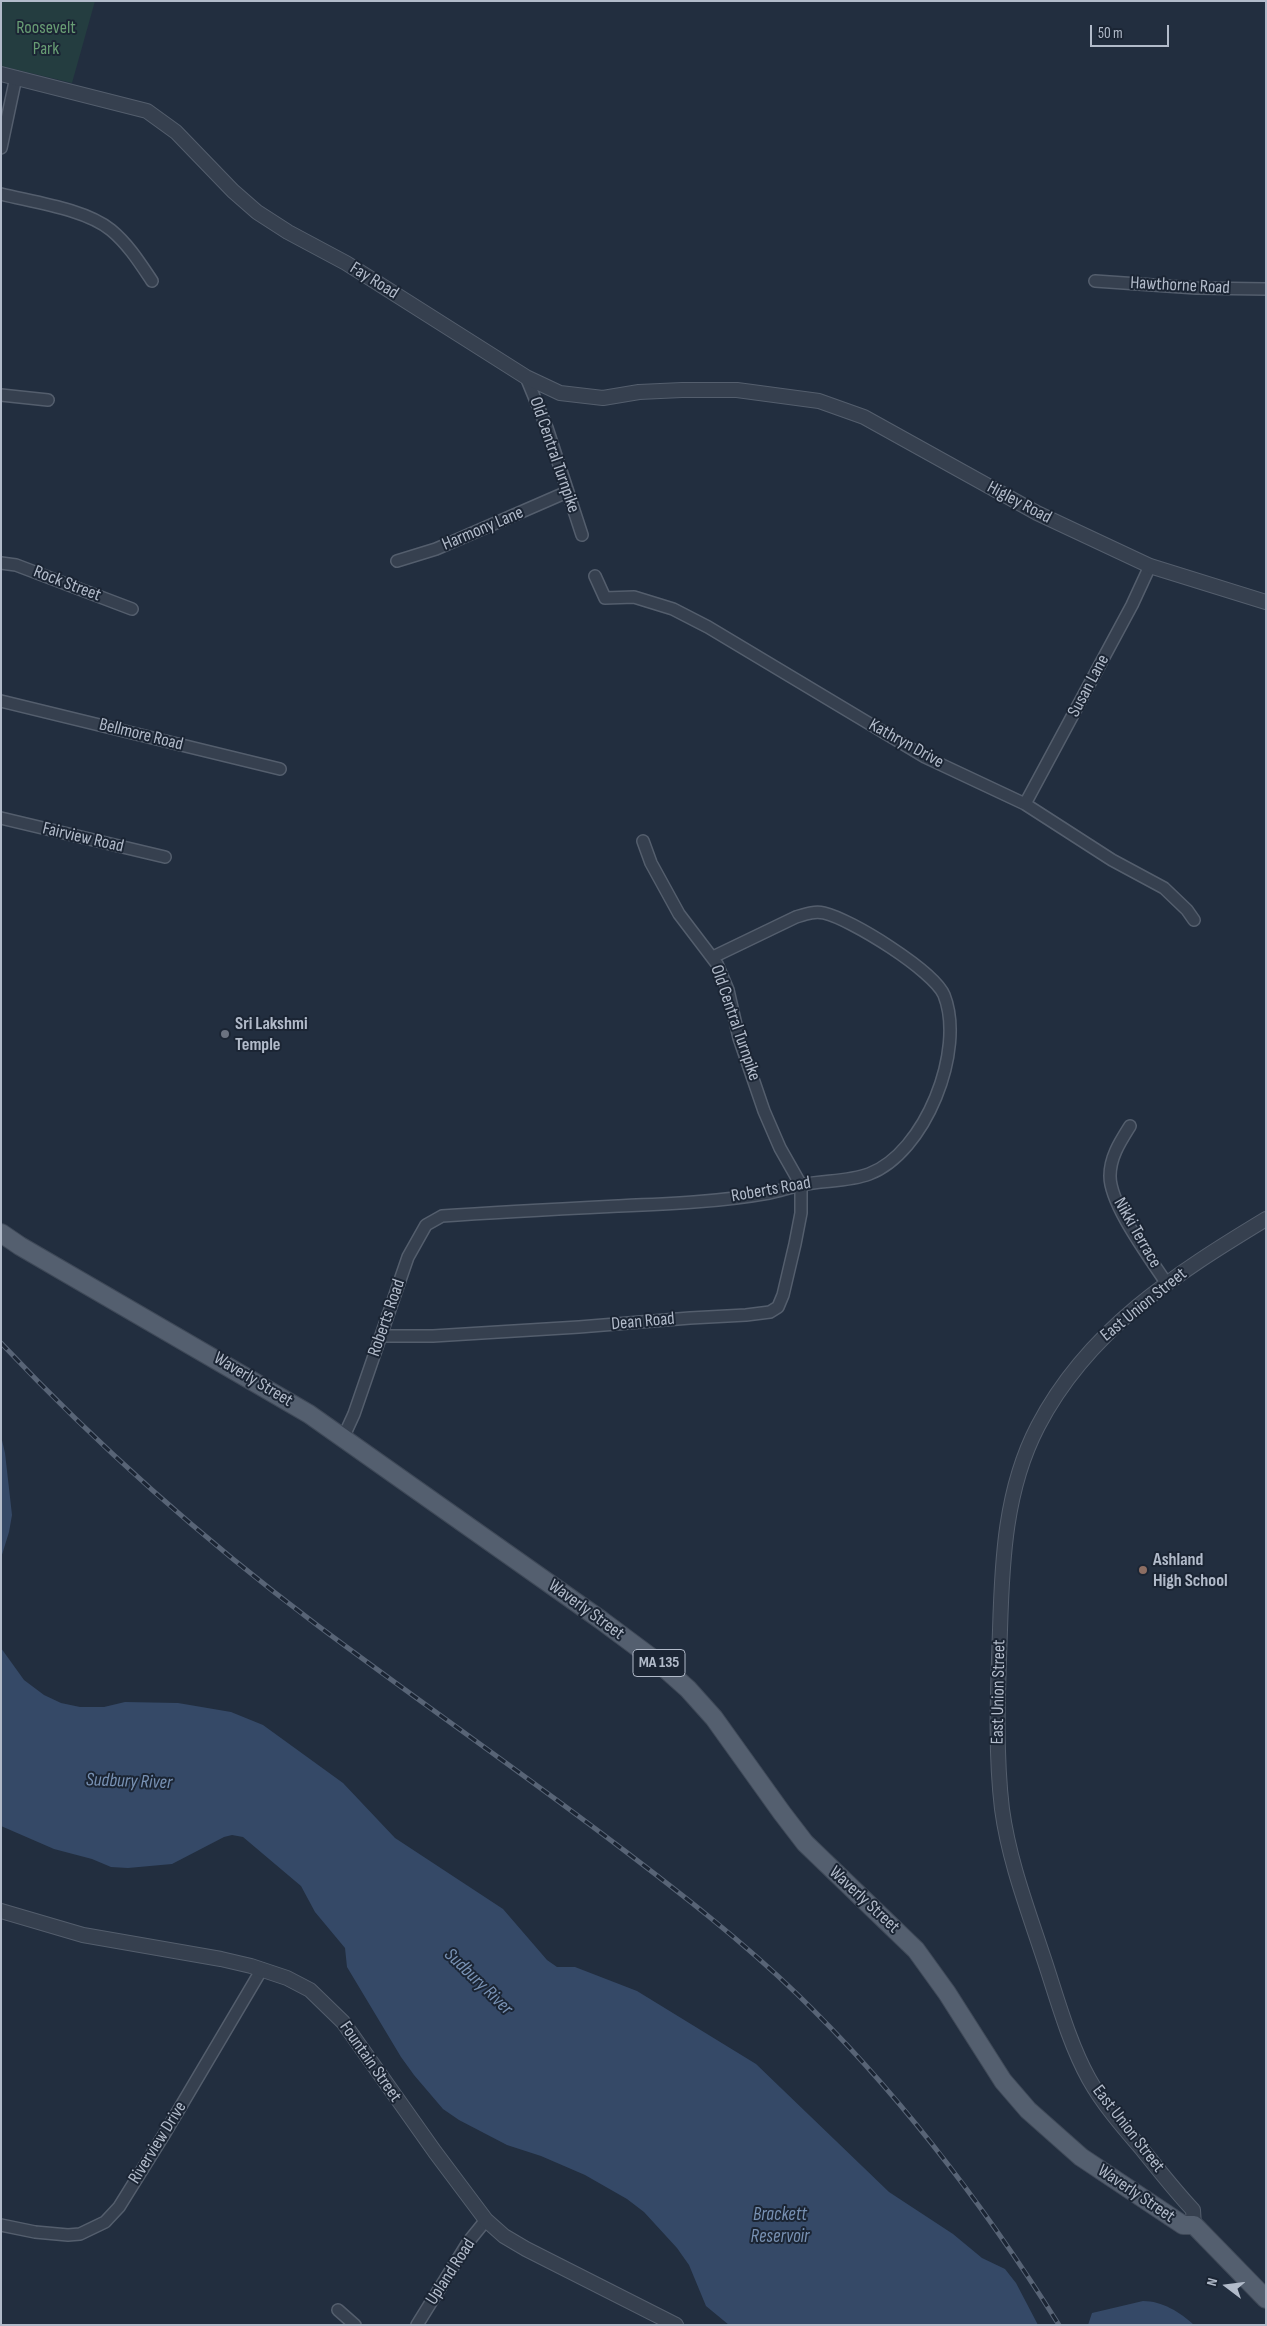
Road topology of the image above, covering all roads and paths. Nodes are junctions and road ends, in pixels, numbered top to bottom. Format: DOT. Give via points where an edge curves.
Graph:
graph roads {
  1 [pos="1,74"];
  2 [pos="16,77"];
  3 [pos="1,148"];
  4 [pos="1,194"];
  5 [pos="152,281"];
  6 [pos="1095,282"];
  7 [pos="1266,289"];
  8 [pos="526,377"];
  9 [pos="778,394"];
  10 [pos="1,395"];
  11 [pos="48,400"];
  12 [pos="568,492"];
  13 [pos="582,534"];
  14 [pos="397,562"];
  15 [pos="1,563"];
  16 [pos="1150,566"];
  17 [pos="595,576"];
  18 [pos="1266,602"];
  19 [pos="132,609"];
  20 [pos="1,701"];
  21 [pos="280,769"];
  22 [pos="1025,804"];
  23 [pos="1,818"];
  24 [pos="643,841"];
  25 [pos="165,858"];
  26 [pos="1194,920"];
  27 [pos="712,957"];
  28 [pos="1130,1126"];
  29 [pos="801,1185"];
  30 [pos="1266,1219"];
  31 [pos="1,1233"];
  32 [pos="1167,1284"];
  33 [pos="381,1336"];
  34 [pos="343,1438"];
  35 [pos="1,1911"];
  36 [pos="262,1969"];
  37 [pos="486,2220"];
  38 [pos="1,2225"];
  39 [pos="1194,2225"];
  40 [pos="1266,2299"];
  41 [pos="338,2310"];
  42 [pos="355,2325"];
  43 [pos="417,2325"];
  44 [pos="676,2325"];
  1 -- 2 [label="street, Fay Road"];
  2 -- 3 [label="street"];
  2 -- 8 [label="street, Fay Road" via="147,111 176,132 257,212 346,263"];
  4 -- 5 [label="street" via="99,222 123,242"];
  6 -- 7 [label="street, Hawthorne Road"];
  8 -- 9 [label="street, Fay Road" via="560,393 585,397 682,390"];
  8 -- 12 [label="street, Old Central Turnpike"];
  9 -- 16 [label="street, Higley Road" via="819,400 864,417 1037,513"];
  10 -- 11 [label="street"];
  12 -- 13 [label="street, Old Central Turnpike"];
  12 -- 14 [label="street, Harmony Lane" via="436,549"];
  15 -- 19 [label="street, Rock Street" via="16,565"];
  16 -- 18 [label="street, Higley Road"];
  16 -- 22 [label="street, Susan Lane"];
  17 -- 22 [label="street, Kathryn Drive" via="605,598 634,597 673,609 925,757"];
  20 -- 21 [label="street, Bellmore Road"];
  22 -- 26 [label="street, Kathryn Drive" via="1112,860 1164,888"];
  23 -- 25 [label="street, Fairview Road"];
  24 -- 27 [label="street, Old Central Turnpike" via="651,863 680,914"];
  27 -- 29 [label="street, Old Central Turnpike" via="728,990 739,1038 764,1111"];
  27 -- 29 [label="street, Roberts Road" via="796,917 824,913 863,931 902,955 930,976 943,993 951,1017 950,1048 942,1082 914,1135 894,1160 869,1174"];
  28 -- 32 [label="street, Nikki Terrace" via="1116,1148 1112,1162 1112,1188 1118,1205"];
  29 -- 33 [label="street, Roberts Road" via="770,1193 688,1203 442,1216 426,1225 418,1237"];
  29 -- 33 [label="street, Dean Road" via="801,1213 783,1295 778,1307 770,1312 579,1328"];
  30 -- 32 [label="street, East Union Street"];
  31 -- 34 [label="main road, Waverly Street / MA 135" via="274,1392"];
  32 -- 39 [label="street, East Union Street" via="1112,1327 1075,1367 1037,1427 1025,1456 1012,1499 1004,1548 997,1737 999,1781 1008,1841 1025,1901 1087,2076 1108,2110 1194,2210"];
  33 -- 34 [label="street, Roberts Road"];
  34 -- 39 [label="main road, Waverly Street / MA 135" via="635,1644 688,1689 714,1718 805,1843 884,1917 931,1969 1003,2081 1028,2110 1062,2142 1101,2170 1183,2225"];
  35 -- 36 [label="street, Fountain Street" via="84,1935"];
  36 -- 37 [label="street, Fountain Street" via="310,1990 343,2022"];
  36 -- 38 [label="street, Riverview Drive" via="165,2133 119,2206 105,2222 80,2234 68,2235"];
  37 -- 43 [label="street, Upland Road" via="469,2241"];
  37 -- 44 [label="street, Fountain Street" via="526,2249"];
  39 -- 40 [label="main road, MA 135"];
  41 -- 42 [label="street"];
}
